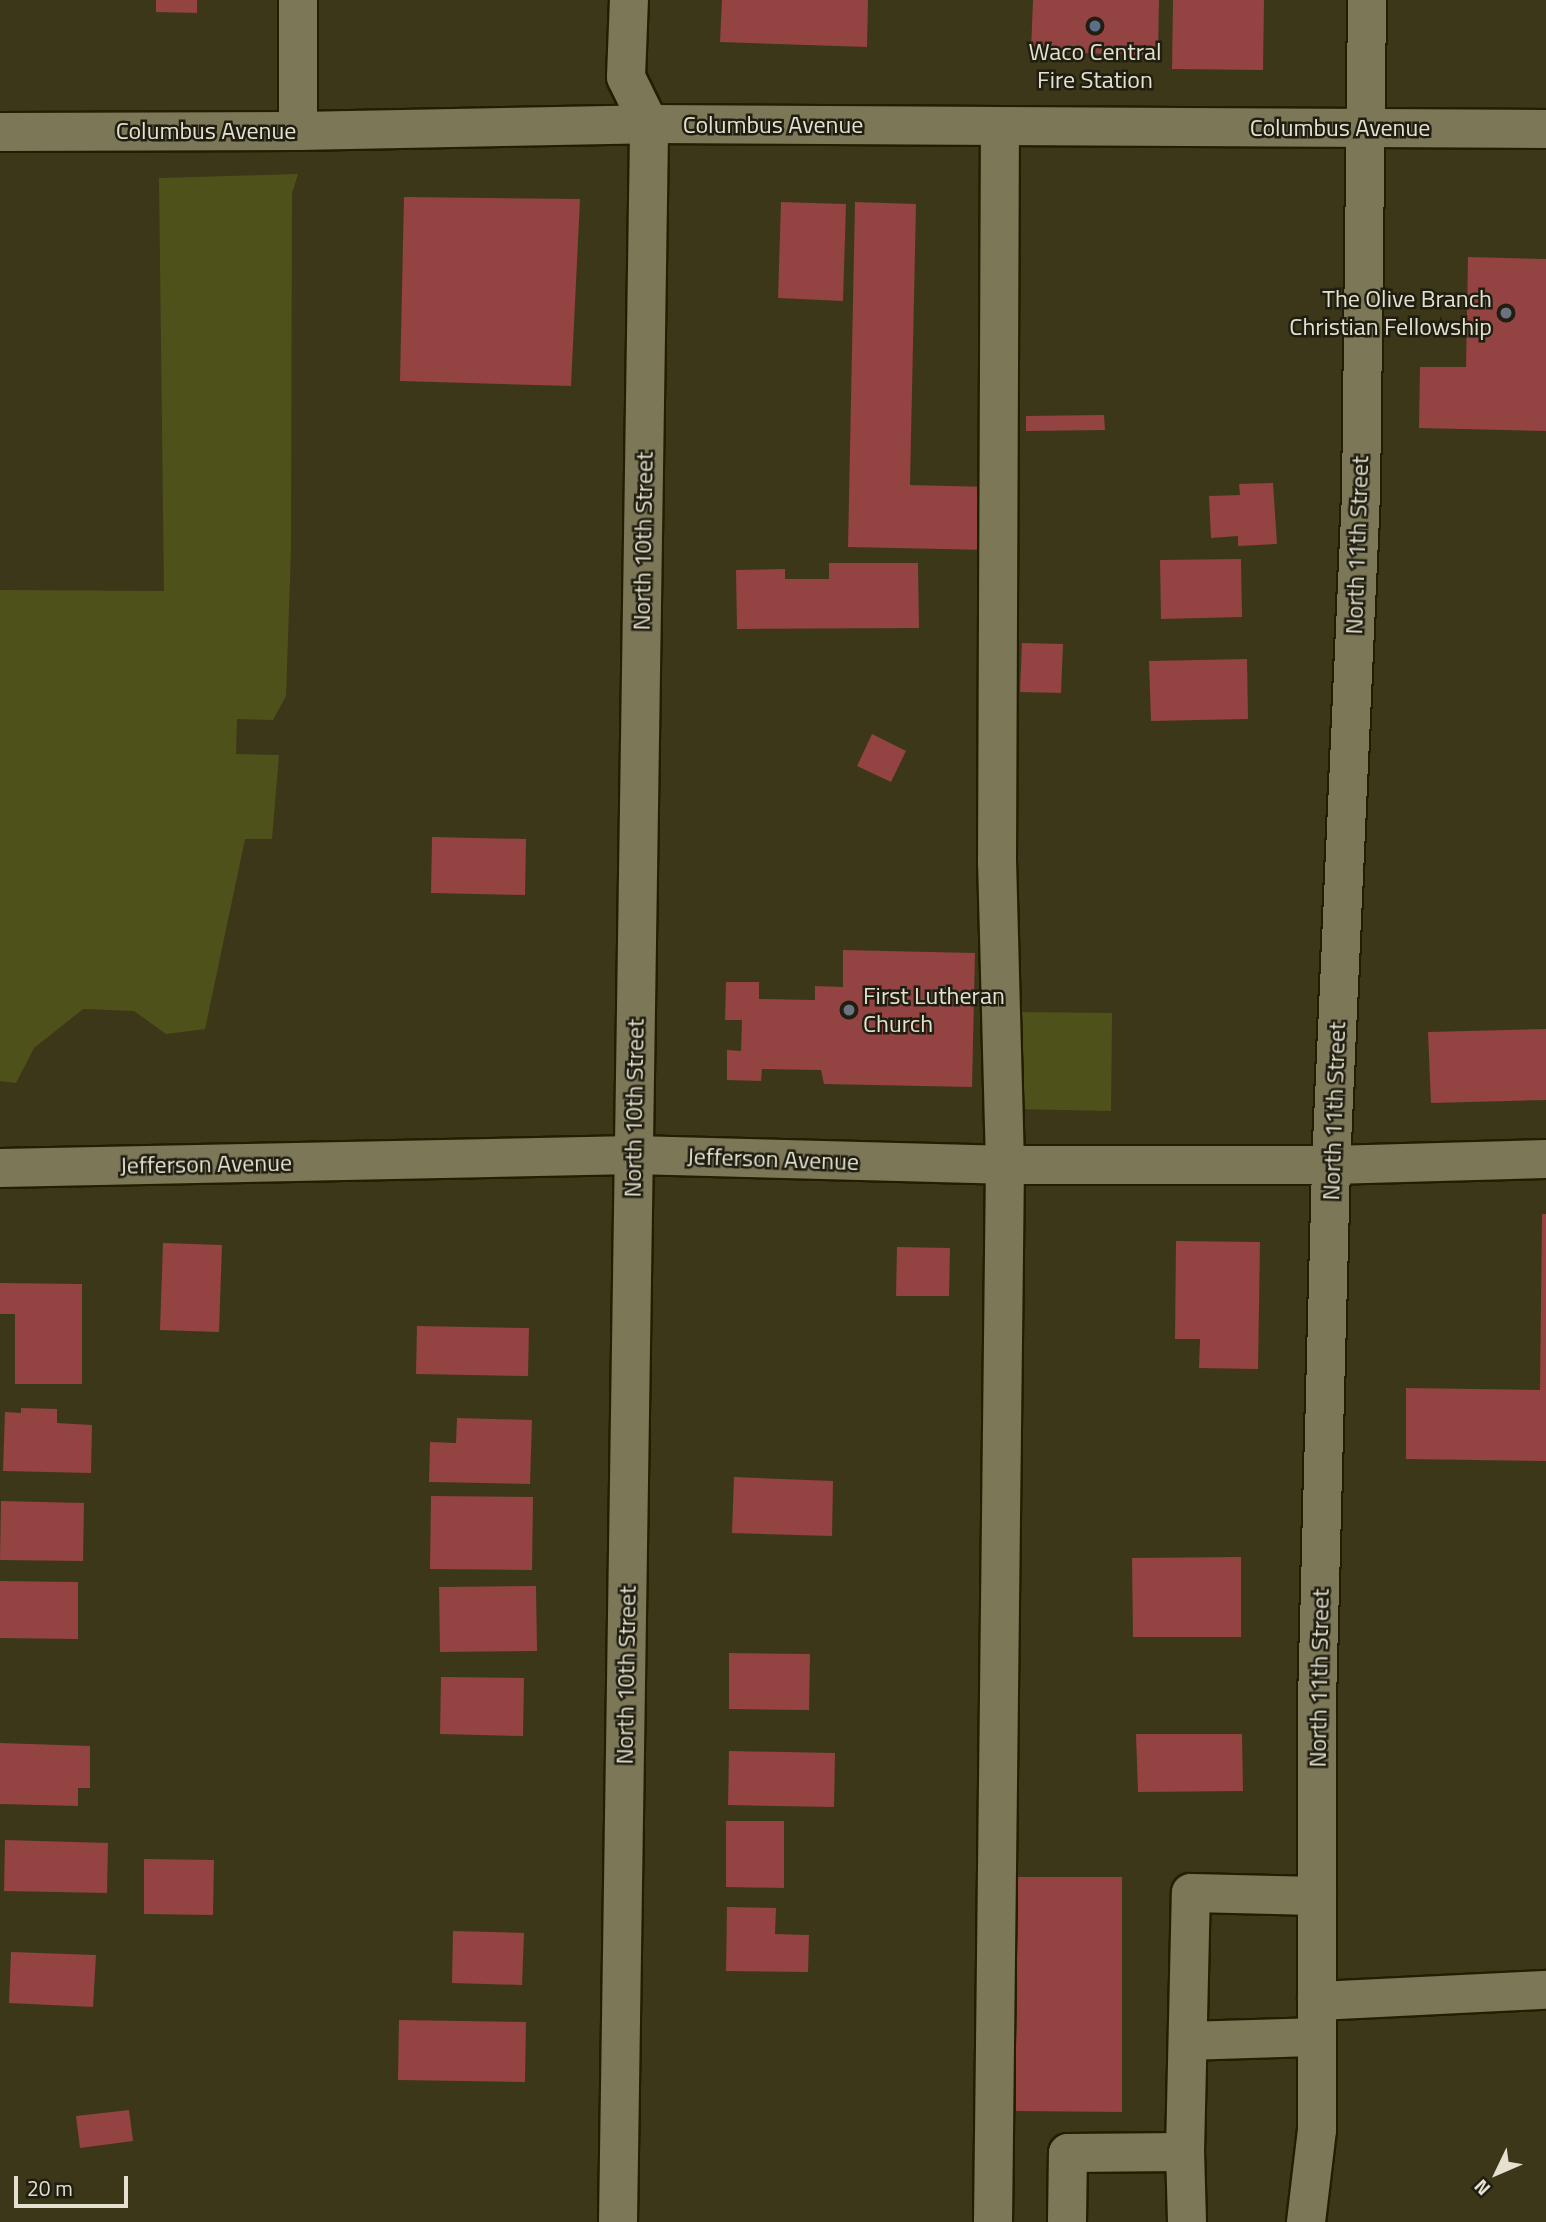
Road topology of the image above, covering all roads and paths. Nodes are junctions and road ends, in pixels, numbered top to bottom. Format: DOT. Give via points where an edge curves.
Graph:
graph roads {
  1 [pos="298,0"];
  2 [pos="629,0"];
  3 [pos="1367,0"];
  4 [pos="649,124"];
  5 [pos="1000,127"];
  6 [pos="1364,128"];
  7 [pos="1546,129"];
  8 [pos="298,131"];
  9 [pos="0,132"];
  10 [pos="634,1155"];
  11 [pos="1546,1159"];
  12 [pos="1005,1165"];
  13 [pos="1331,1165"];
  14 [pos="0,1168"];
  15 [pos="1317,1896"];
  16 [pos="1546,1990"];
  17 [pos="1317,2019"];
  18 [pos="1189,2041"];
  19 [pos="1185,2152"];
  20 [pos="618,2222"];
  21 [pos="993,2222"];
  22 [pos="1067,2222"];
  23 [pos="1187,2222"];
  24 [pos="1306,2222"];
  1 -- 8 [label="street"];
  2 -- 4 [label="street, North 10th Street" via="626,77"];
  3 -- 6 [label="street, North 11th Street"];
  4 -- 5 [label="street, Columbus Avenue"];
  4 -- 8 [label="street, Columbus Avenue"];
  4 -- 10 [label="street, North 10th Street"];
  5 -- 6 [label="street, Columbus Avenue"];
  5 -- 12 [label="street" via="997,863"];
  6 -- 7 [label="street, Columbus Avenue"];
  6 -- 13 [label="street, North 11th Street" via="1361,495"];
  8 -- 9 [label="street, Columbus Avenue"];
  10 -- 12 [label="street, Jefferson Avenue"];
  10 -- 14 [label="street, Jefferson Avenue"];
  10 -- 20 [label="street, North 10th Street"];
  11 -- 13 [label="street, Jefferson Avenue"];
  12 -- 13 [label="street, Jefferson Avenue"];
  12 -- 21 [label="street"];
  13 -- 15 [label="street, North 11th Street" via="1317,1701"];
  15 -- 17 [label="street, North 11th Street"];
  15 -- 18 [label="street" via="1191,1893"];
  16 -- 17 [label="street"];
  17 -- 18 [label="street"];
  17 -- 24 [label="street, North 11th Street" via="1317,2130"];
  18 -- 19 [label="street"];
  19 -- 22 [label="street" via="1068,2153"];
  19 -- 23 [label="street"];
}
